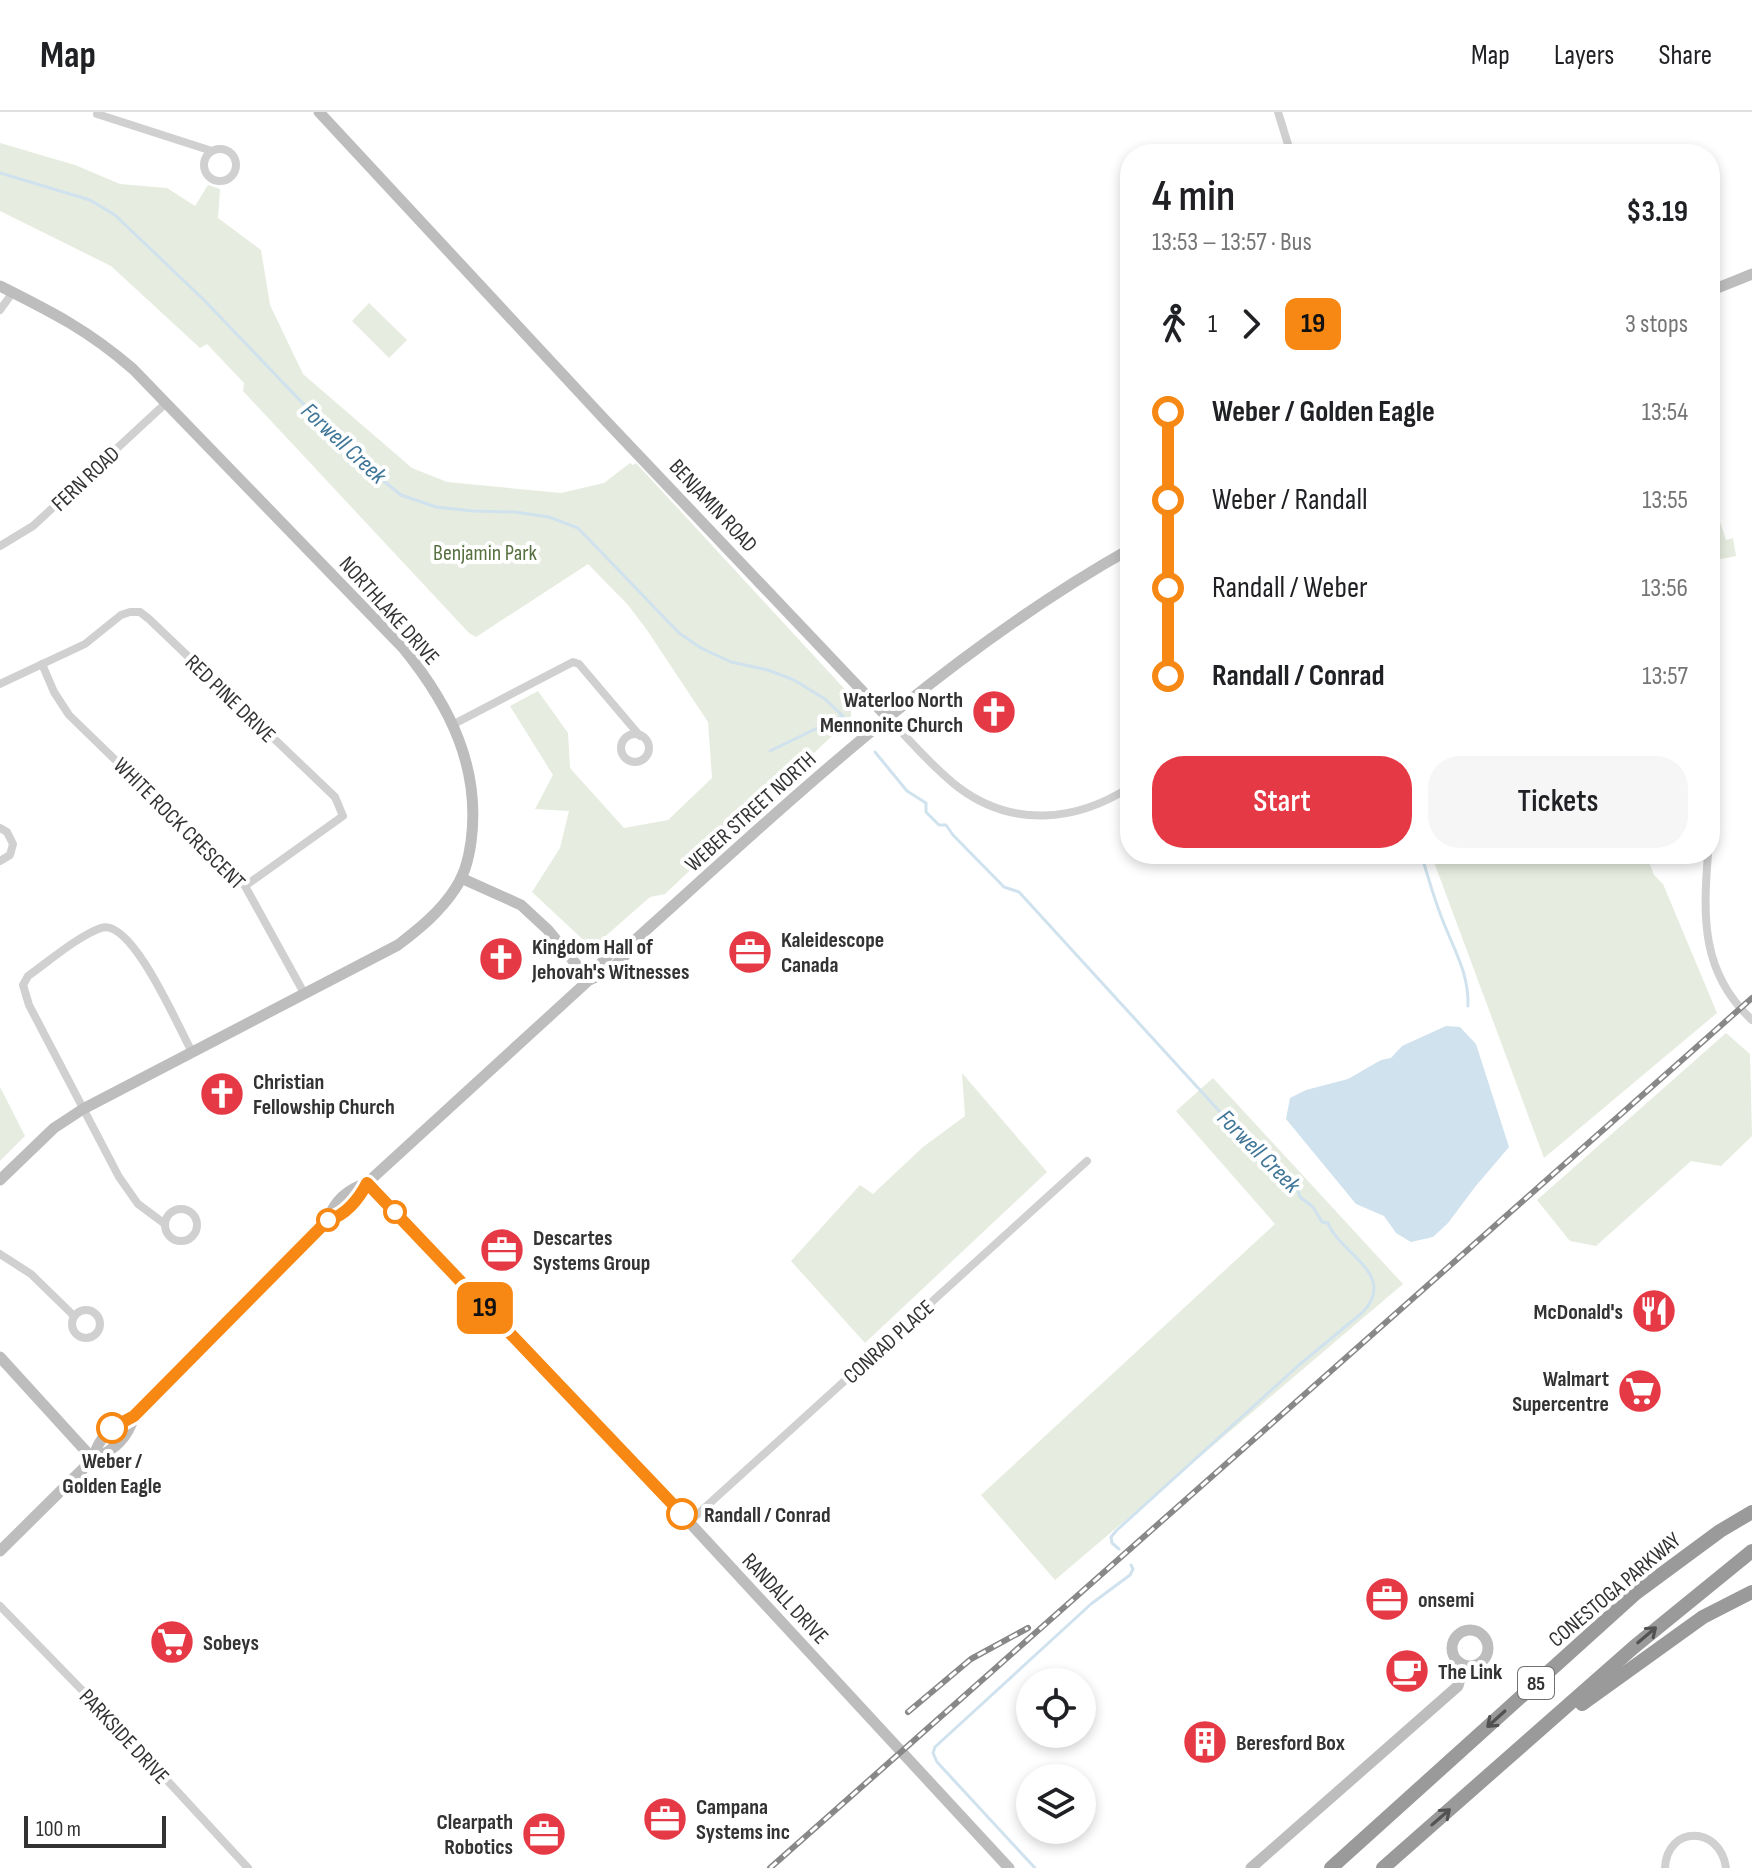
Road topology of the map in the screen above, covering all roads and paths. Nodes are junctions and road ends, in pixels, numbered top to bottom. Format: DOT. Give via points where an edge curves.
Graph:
graph roads {
  1 [pos="319,112"];
  2 [pos="1278,112"];
  3 [pos="95,113"];
  4 [pos="1288,144"];
  5 [pos="212,151"];
  6 [pos="1752,274"];
  7 [pos="0,286"];
  8 [pos="1720,287"];
  9 [pos="13,292"];
  10 [pos="0,310"];
  11 [pos="166,403"];
  12 [pos="0,546"];
  13 [pos="1120,555"];
  14 [pos="42,664"];
  15 [pos="0,684"];
  16 [pos="887,717"];
  17 [pos="452,725"];
  18 [pos="640,736"];
  19 [pos="1120,793"];
  20 [pos="0,828"];
  21 [pos="0,861"];
  22 [pos="1707,864"];
  23 [pos="461,878"];
  24 [pos="245,886"];
  25 [pos="589,980"];
  26 [pos="304,993"];
  27 [pos="1752,1020"];
  28 [pos="192,1052"];
  29 [pos="83,1109"];
  30 [pos="1087,1161"];
  31 [pos="0,1180"];
  32 [pos="367,1183"];
  33 [pos="165,1224"];
  34 [pos="0,1254"];
  35 [pos="74,1316"];
  36 [pos="0,1357"];
  37 [pos="93,1459"];
  38 [pos="1752,1512"];
  39 [pos="689,1522"];
  40 [pos="0,1551"];
  41 [pos="1752,1551"];
  42 [pos="1752,1592"];
  43 [pos="0,1606"];
  44 [pos="1464,1666"];
  45 [pos="1526,1743"];
  46 [pos="248,1868"];
  47 [pos="1009,1868"];
  48 [pos="1251,1868"];
  49 [pos="1331,1868"];
  50 [pos="1383,1868"];
  51 [pos="1665,1868"];
  52 [pos="1726,1868"];
  1 -- 16 [label="street, BENJAMIN ROAD"];
  2 -- 4 [label="street"];
  3 -- 5 [label="street"];
  6 -- 8 [label="street"];
  7 -- 9 [label="street, NORTHLAKE DRIVE"];
  9 -- 10 [label="street"];
  9 -- 11 [label="street, NORTHLAKE DRIVE" via="99,340"];
  11 -- 12 [label="street, FERN ROAD" via="33,526"];
  11 -- 17 [label="street, NORTHLAKE DRIVE" via="404,649"];
  13 -- 16 [label="street, WEBER STREET NORTH" via="998,632"];
  14 -- 15 [label="street, RED PINE DRIVE"];
  14 -- 24 [label="street, WHITE ROCK CRESCENT" via="69,715"];
  14 -- 24 [label="street, RED PINE DRIVE" via="85,644 121,615 140,612 335,797 343,816"];
  16 -- 19 [label="street, BENJAMIN ROAD" via="955,784 1004,810 1042,816 1074,813"];
  16 -- 25 [label="street, WEBER STREET NORTH" via="634,941 612,968"];
  17 -- 18 [label="street" via="573,662"];
  17 -- 23 [label="street, NORTHLAKE DRIVE" via="475,803"];
  20 -- 21 [label="street" via="13,844 10,855"];
  22 -- 27 [label="street" via="1704,908 1709,947 1724,985"];
  23 -- 25 [label="street" via="521,905"];
  23 -- 26 [label="street, NORTHLAKE DRIVE" via="425,924 398,945"];
  24 -- 26 [label="street, WHITE ROCK CRESCENT"];
  25 -- 32 [label="street, WEBER STREET NORTH"];
  26 -- 28 [label="street, NORTHLAKE DRIVE"];
  28 -- 29 [label="street, NORTHLAKE DRIVE"];
  28 -- 29 [label="street" via="139,953 122,934 101,928 28,976 23,985"];
  29 -- 31 [label="street, NORTHLAKE DRIVE" via="54,1128"];
  29 -- 33 [label="street" via="138,1204"];
  30 -- 39 [label="street, CONRAD PLACE"];
  32 -- 37 [label="street, WEBER STREET NORTH" via="335,1204 328,1220 134,1416 121,1441"];
  32 -- 39 [label="street, RANDALL DRIVE"];
  34 -- 35 [label="street" via="31,1274"];
  36 -- 37 [label="street"];
  37 -- 40 [label="street, WEBER STREET NORTH"];
  38 -- 49 [label="highway, CONESTOGA PARKWAY / 85, one-way" via="1636,1593"];
  39 -- 47 [label="street, RANDALL DRIVE"];
  45 -- 41 [label="highway, 85, one-way" via="1674,1612"];
  42 -- 45 [label="highway" via="1703,1617"];
  43 -- 46 [label="street, PARKSIDE DRIVE"];
  44 -- 48 [label="street" via="1458,1686"];
  50 -- 45 [label="highway, 85, one-way"];
  51 -- 52 [label="street" via="1677,1842 1697,1836 1713,1841 1723,1852"];
}
